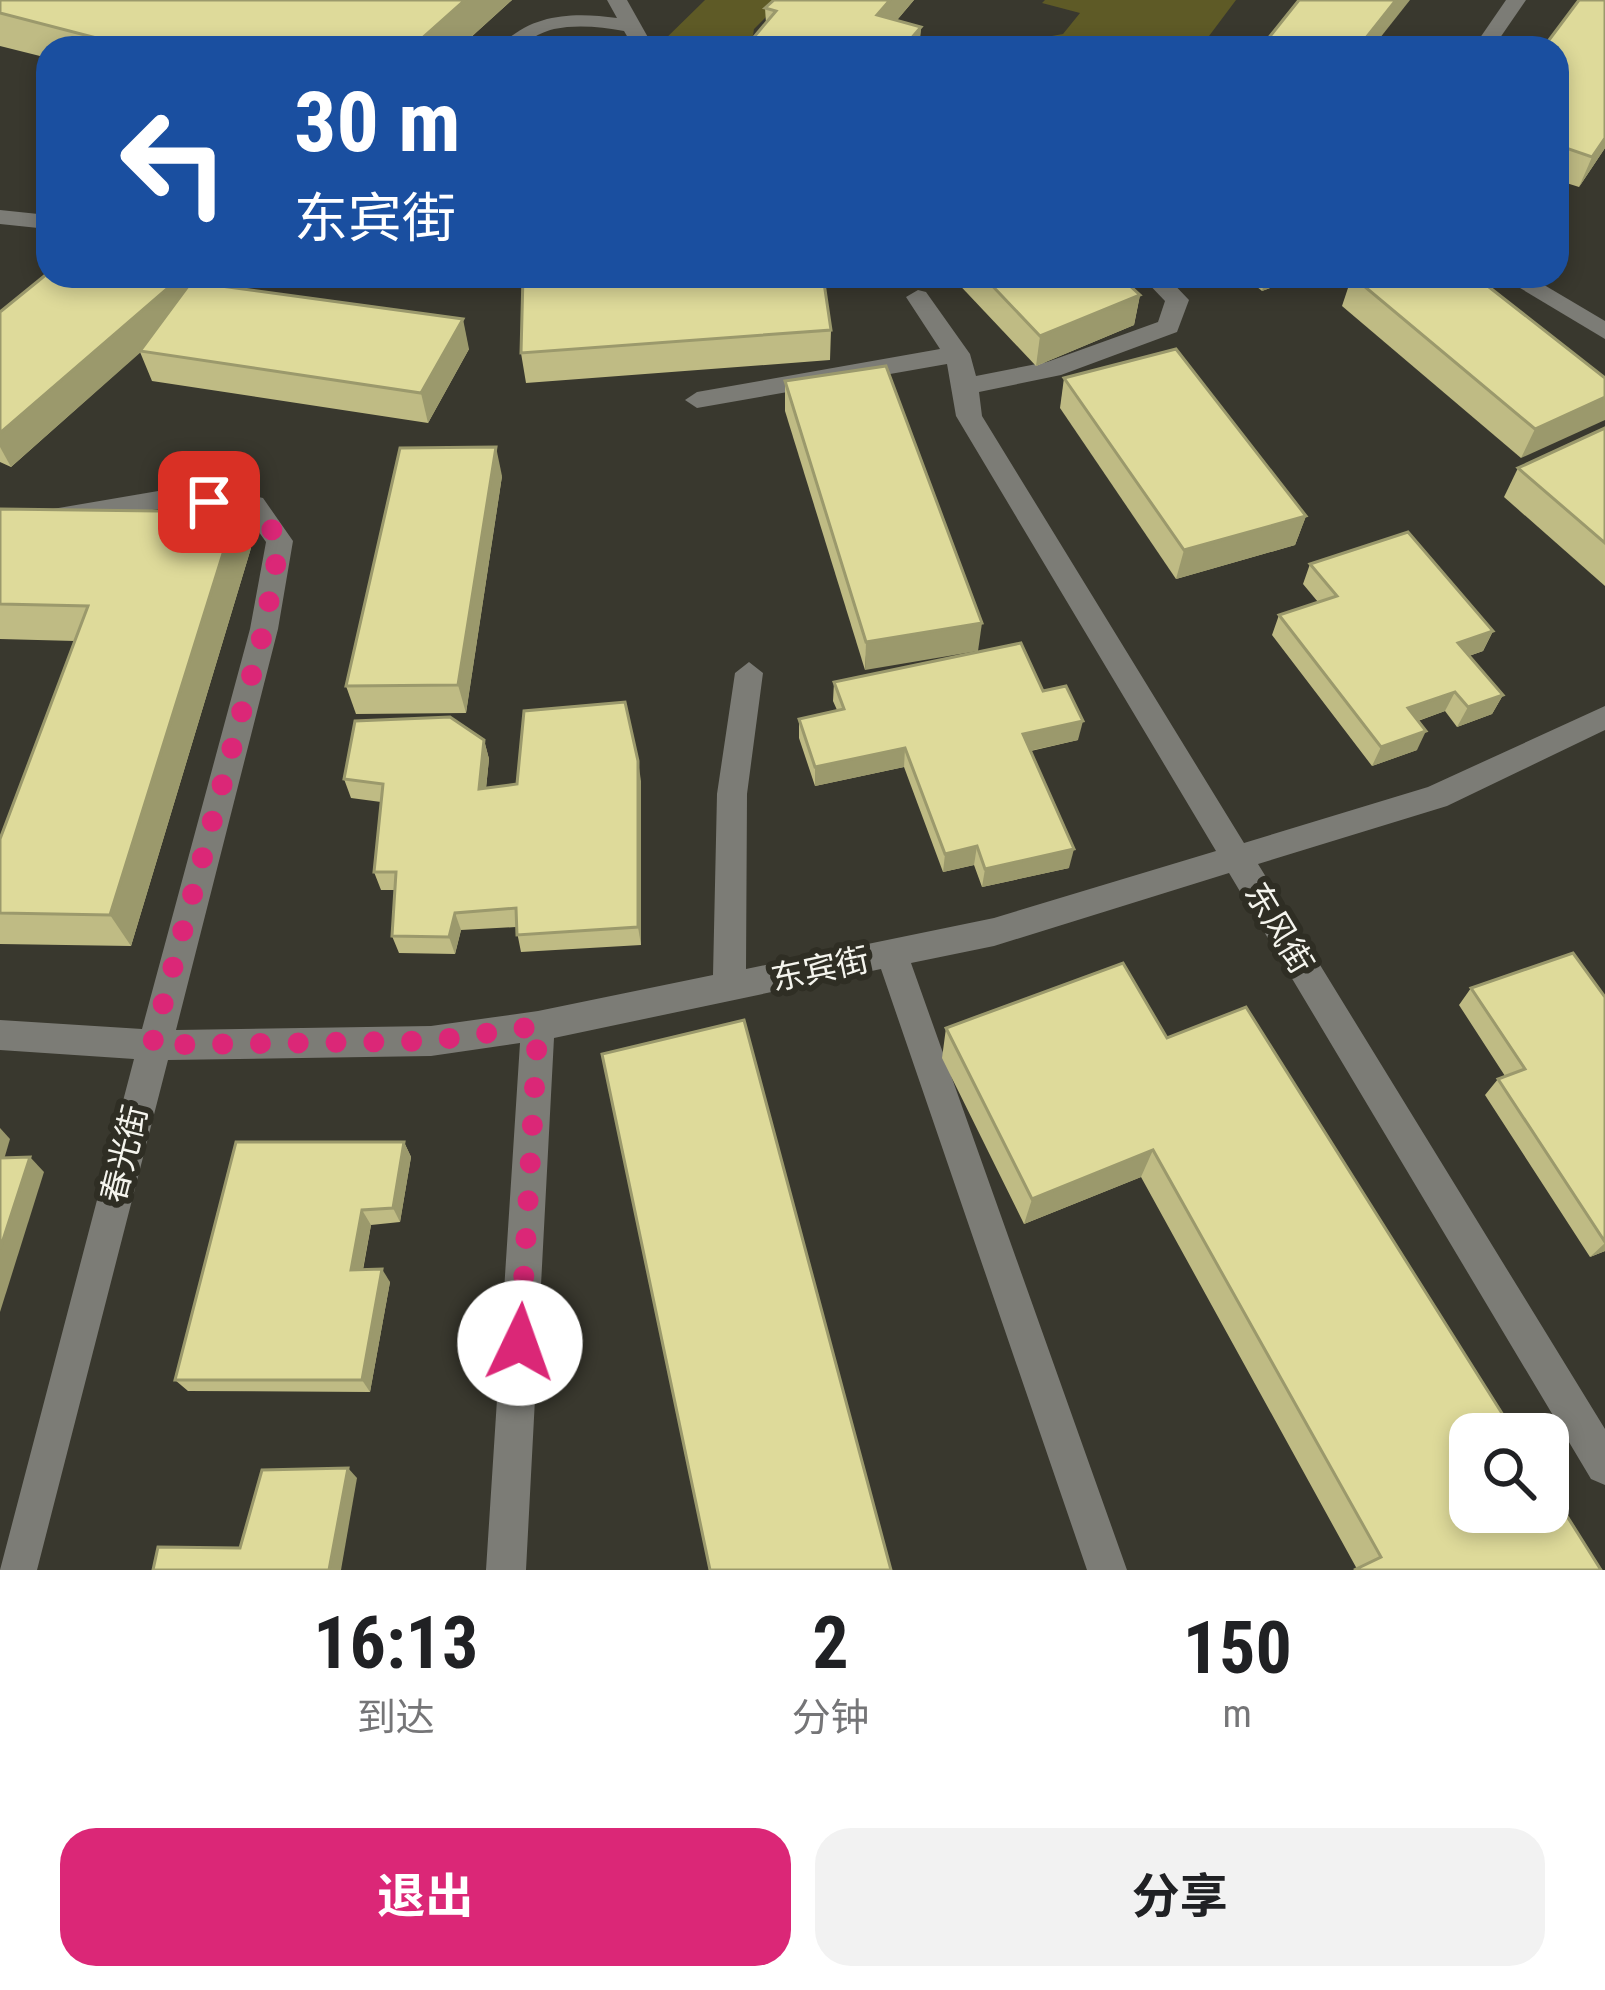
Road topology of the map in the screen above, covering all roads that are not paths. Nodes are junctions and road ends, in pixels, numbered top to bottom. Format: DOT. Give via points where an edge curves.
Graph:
graph roads {
  1 [pos="617,0"];
  2 [pos="1516,0"];
  3 [pos="631,26"];
  4 [pos="525,36"];
  5 [pos="637,36"];
  6 [pos="1491,36"];
  7 [pos="4,216"];
  8 [pos="36,220"];
  9 [pos="1165,288"];
  10 [pos="1532,288"];
  11 [pos="918,297"];
  12 [pos="1605,331"];
  13 [pos="958,354"];
  14 [pos="969,386"];
  15 [pos="697,400"];
  16 [pos="0,527"];
  17 [pos="749,673"];
  18 [pos="1605,717"];
  19 [pos="1237,858"];
  20 [pos="891,953"];
  21 [pos="729,988"];
  22 [pos="538,1026"];
  23 [pos="0,1035"];
  24 [pos="152,1045"];
  25 [pos="1605,1465"];
  26 [pos="17,1570"];
  27 [pos="506,1570"];
  28 [pos="1107,1570"];
  1 -- 3 [label="street"];
  2 -- 6 [label="street"];
  3 -- 4 [label="street" via="568,20"];
  3 -- 5 [label="street"];
  7 -- 8 [label="street"];
  9 -- 14 [label="street" via="1177,300 1169,327 1052,369"];
  10 -- 12 [label="street"];
  11 -- 13 [label="street, 东风街"];
  13 -- 14 [label="street, 东风街"];
  13 -- 15 [label="street"];
  14 -- 19 [label="street, 东风街" via="969,416"];
  16 -- 24 [label="street, 春光街" via="164,499 254,505 280,541 264,629"];
  17 -- 21 [label="street" via="732,794"];
  18 -- 19 [label="street, 东宾街" via="1436,797"];
  19 -- 20 [label="street, 东宾街" via="994,932"];
  19 -- 25 [label="street, 东风街"];
  20 -- 21 [label="street, 东宾街"];
  20 -- 28 [label="street"];
  21 -- 22 [label="street, 东宾街"];
  22 -- 24 [label="street, 东宾街" via="431,1041"];
  22 -- 27 [label="street"];
  23 -- 24 [label="street, 东宾街"];
  24 -- 26 [label="street, 春光街"];
}
